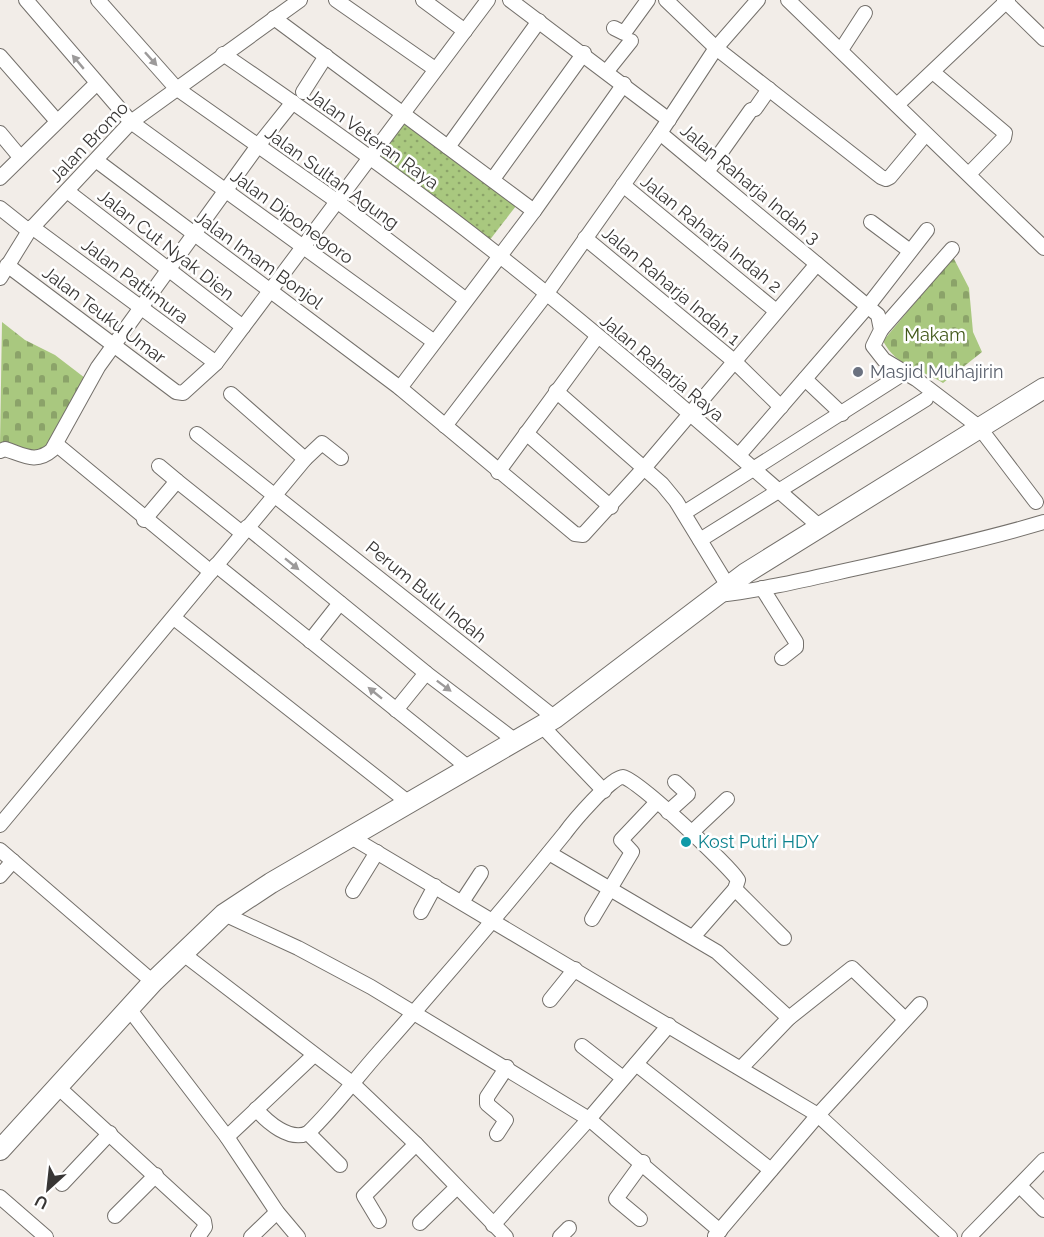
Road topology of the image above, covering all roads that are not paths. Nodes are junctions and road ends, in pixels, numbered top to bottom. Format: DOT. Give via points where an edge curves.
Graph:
graph roads {
  1 [pos="26,0"];
  2 [pos="98,0"];
  3 [pos="300,0"];
  4 [pos="336,0"];
  5 [pos="423,0"];
  6 [pos="488,0"];
  7 [pos="510,0"];
  8 [pos="648,0"];
  9 [pos="666,0"];
  10 [pos="758,0"];
  11 [pos="788,0"];
  12 [pos="1006,1"];
  13 [pos="865,13"];
  14 [pos="274,18"];
  15 [pos="539,21"];
  16 [pos="614,28"];
  17 [pos="465,31"];
  18 [pos="1044,39"];
  19 [pos="631,41"];
  20 [pos="716,48"];
  21 [pos="840,50"];
  22 [pos="584,53"];
  23 [pos="223,54"];
  24 [pos="0,56"];
  25 [pos="326,56"];
  26 [pos="435,69"];
  27 [pos="607,70"];
  28 [pos="934,73"];
  29 [pos="96,84"];
  30 [pos="624,84"];
  31 [pos="176,88"];
  32 [pos="769,89"];
  33 [pos="298,97"];
  34 [pos="897,105"];
  35 [pos="404,114"];
  36 [pos="56,120"];
  37 [pos="669,120"];
  38 [pos="130,122"];
  39 [pos="0,133"];
  40 [pos="660,133"];
  41 [pos="925,135"];
  42 [pos="257,147"];
  43 [pos="448,147"];
  44 [pos="20,157"];
  45 [pos="371,158"];
  46 [pos="97,161"];
  47 [pos="707,172"];
  48 [pos="969,174"];
  49 [pos="0,178"];
  50 [pos="493,179"];
  51 [pos="622,185"];
  52 [pos="68,191"];
  53 [pos="226,191"];
  54 [pos="338,202"];
  55 [pos="0,208"];
  56 [pos="534,211"];
  57 [pos="871,222"];
  58 [pos="31,229"];
  59 [pos="927,230"];
  60 [pos="195,235"];
  61 [pos="585,238"];
  62 [pos="305,247"];
  63 [pos="1044,248"];
  64 [pos="952,249"];
  65 [pos="910,250"];
  66 [pos="500,256"];
  67 [pos="817,264"];
  68 [pos="7,265"];
  69 [pos="167,271"];
  70 [pos="0,278"];
  71 [pos="272,291"];
  72 [pos="547,293"];
  73 [pos="465,299"];
  74 [pos="868,306"];
  75 [pos="141,309"];
  76 [pos="776,311"];
  77 [pos="243,327"];
  78 [pos="881,330"];
  79 [pos="597,336"];
  80 [pos="433,341"];
  81 [pos="113,345"];
  82 [pos="734,361"];
  83 [pos="216,363"];
  84 [pos="904,373"];
  85 [pos="806,380"];
  86 [pos="400,388"];
  87 [pos="1044,388"];
  88 [pos="556,391"];
  89 [pos="231,394"];
  90 [pos="926,399"];
  91 [pos="781,407"];
  92 [pos="690,414"];
  93 [pos="842,414"];
  94 [pos="445,426"];
  95 [pos="979,427"];
  96 [pos="526,433"];
  97 [pos="197,434"];
  98 [pos="56,444"];
  99 [pos="0,451"];
  100 [pos="739,455"];
  101 [pos="342,458"];
  102 [pos="305,459"];
  103 [pos="159,466"];
  104 [pos="645,467"];
  105 [pos="755,469"];
  106 [pos="498,472"];
  107 [pos="177,481"];
  108 [pos="778,490"];
  109 [pos="275,494"];
  110 [pos="1040,499"];
  111 [pos="611,507"];
  112 [pos="684,513"];
  113 [pos="1044,517"];
  114 [pos="144,520"];
  115 [pos="1044,522"];
  116 [pos="819,526"];
  117 [pos="244,530"];
  118 [pos="700,540"];
  119 [pos="213,569"];
  120 [pos="762,588"];
  121 [pos="723,591"];
  122 [pos="340,603"];
  123 [pos="174,618"];
  124 [pos="310,641"];
  125 [pos="782,658"];
  126 [pos="426,673"];
  127 [pos="396,710"];
  128 [pos="549,722"];
  129 [pos="517,742"];
  130 [pos="470,769"];
  131 [pos="675,782"];
  132 [pos="604,791"];
  133 [pos="727,799"];
  134 [pos="657,802"];
  135 [pos="409,803"];
  136 [pos="668,812"];
  137 [pos="0,825"];
  138 [pos="691,833"];
  139 [pos="351,837"];
  140 [pos="0,850"];
  141 [pos="377,852"];
  142 [pos="549,853"];
  143 [pos="13,861"];
  144 [pos="481,873"];
  145 [pos="0,876"];
  146 [pos="435,886"];
  147 [pos="611,888"];
  148 [pos="735,889"];
  149 [pos="353,891"];
  150 [pos="462,902"];
  151 [pos="421,912"];
  152 [pos="224,914"];
  153 [pos="591,919"];
  154 [pos="492,920"];
  155 [pos="693,937"];
  156 [pos="784,938"];
  157 [pos="182,953"];
  158 [pos="575,969"];
  159 [pos="153,982"];
  160 [pos="550,1000"];
  161 [pos="920,1004"];
  162 [pos="130,1010"];
  163 [pos="414,1013"];
  164 [pos="789,1018"];
  165 [pos="905,1019"];
  166 [pos="669,1025"];
  167 [pos="582,1046"];
  168 [pos="315,1055"];
  169 [pos="636,1064"];
  170 [pos="507,1067"];
  171 [pos="741,1068"];
  172 [pos="623,1078"];
  173 [pos="352,1083"];
  174 [pos="59,1088"];
  175 [pos="256,1109"];
  176 [pos="818,1115"];
  177 [pos="589,1119"];
  178 [pos="110,1133"];
  179 [pos="308,1133"];
  180 [pos="497,1134"];
  181 [pos="227,1137"];
  182 [pos="416,1144"];
  183 [pos="0,1150"];
  184 [pos="1044,1160"];
  185 [pos="643,1162"];
  186 [pos="340,1165"];
  187 [pos="771,1170"];
  188 [pos="156,1175"];
  189 [pos="62,1184"];
  190 [pos="457,1187"];
  191 [pos="1021,1187"];
  192 [pos="0,1197"];
  193 [pos="1044,1210"];
  194 [pos="277,1212"];
  195 [pos="115,1216"];
  196 [pos="640,1219"];
  197 [pos="379,1221"];
  198 [pos="420,1223"];
  199 [pos="494,1225"];
  200 [pos="717,1234"];
  201 [pos="46,1237"];
  202 [pos="198,1237"];
  203 [pos="250,1237"];
  204 [pos="298,1237"];
  205 [pos="506,1237"];
  206 [pos="950,1237"];
  207 [pos="969,1237"];
  29 -- 1 [label="street, Jalan Diponegoro, one-way"];
  2 -- 31 [label="street, Jalan Sultan Agung, one-way"];
  3 -- 14 [label="street, Jalan Bromo"];
  4 -- 26 [label="street"];
  5 -- 17 [label="street"];
  6 -- 17 [label="street"];
  7 -- 15 [label="street"];
  8 -- 16 [label="street" via="624,33"];
  9 -- 20 [label="street"];
  10 -- 20 [label="street"];
  11 -- 21 [label="street"];
  12 -- 18 [label="street"];
  12 -- 28 [label="street"];
  13 -- 21 [label="street"];
  14 -- 23 [label="street, Jalan Bromo"];
  14 -- 25 [label="street"];
  15 -- 22 [label="street"];
  15 -- 43 [label="street"];
  17 -- 26 [label="street"];
  19 -- 27 [label="street"];
  20 -- 32 [label="street"];
  20 -- 37 [label="street"];
  21 -- 34 [label="street"];
  22 -- 27 [label="street"];
  22 -- 50 [label="street"];
  23 -- 31 [label="street, Jalan Bromo"];
  23 -- 33 [label="street, Jalan Veteran Raya"];
  24 -- 36 [label="street"];
  25 -- 33 [label="street"];
  25 -- 35 [label="street"];
  26 -- 35 [label="street"];
  27 -- 30 [label="street"];
  28 -- 34 [label="street"];
  28 -- 48 [label="street" via="1005,133"];
  29 -- 36 [label="street"];
  29 -- 38 [label="street, Jalan Diponegoro"];
  30 -- 37 [label="street"];
  30 -- 56 [label="street"];
  31 -- 38 [label="street, Jalan Bromo"];
  31 -- 42 [label="street, Jalan Sultan Agung"];
  32 -- 41 [label="street" via="886,179"];
  32 -- 47 [label="street"];
  33 -- 42 [label="street"];
  33 -- 45 [label="street, Jalan Veteran Raya"];
  34 -- 41 [label="street"];
  35 -- 43 [label="street"];
  35 -- 45 [label="street"];
  36 -- 44 [label="street"];
  37 -- 40 [label="street"];
  38 -- 46 [label="street, Jalan Bromo"];
  38 -- 53 [label="street, Jalan Diponegoro"];
  39 -- 44 [label="street"];
  40 -- 47 [label="street, Jalan Raharja Indah 3"];
  40 -- 51 [label="street"];
  41 -- 48 [label="street"];
  42 -- 53 [label="street"];
  42 -- 54 [label="street, Jalan Sultan Agung"];
  43 -- 50 [label="street"];
  44 -- 49 [label="street"];
  45 -- 54 [label="street"];
  45 -- 66 [label="street, Jalan Veteran Raya"];
  46 -- 52 [label="street, Jalan Bromo"];
  46 -- 60 [label="street, Jalan Imam Bonjol"];
  47 -- 67 [label="street, Jalan Raharja Indah 3"];
  48 -- 63 [label="street"];
  50 -- 56 [label="street"];
  51 -- 61 [label="street"];
  51 -- 76 [label="street, Jalan Raharja Indah 2"];
  52 -- 58 [label="street, Jalan Bromo"];
  52 -- 69 [label="street, Jalan Cut Nyak Dien"];
  53 -- 60 [label="street"];
  53 -- 62 [label="street, Jalan Diponegoro"];
  54 -- 62 [label="street"];
  54 -- 73 [label="street, Jalan Sultan Agung"];
  55 -- 58 [label="street, Jalan Pattimura"];
  56 -- 66 [label="street"];
  57 -- 65 [label="street"];
  58 -- 68 [label="street, Jalan Bromo"];
  58 -- 75 [label="street, Jalan Pattimura"];
  59 -- 65 [label="street"];
  60 -- 69 [label="street"];
  60 -- 71 [label="street, Jalan Imam Bonjol"];
  61 -- 72 [label="street"];
  61 -- 82 [label="street, Jalan Raharja Indah 1"];
  62 -- 71 [label="street"];
  62 -- 80 [label="street, Jalan Diponegoro"];
  64 -- 78 [label="street"];
  65 -- 74 [label="street"];
  66 -- 72 [label="street, Jalan Veteran Raya"];
  66 -- 73 [label="street"];
  67 -- 74 [label="street, Jalan Raharja Indah 3"];
  67 -- 76 [label="street"];
  68 -- 70 [label="street, Jalan Bromo"];
  68 -- 81 [label="street, Jalan Teuku Umar"];
  69 -- 75 [label="street"];
  69 -- 77 [label="street, Jalan Cut Nyak Dien"];
  71 -- 77 [label="street"];
  71 -- 86 [label="street, Jalan Imam Bonjol"];
  72 -- 79 [label="street, Jalan Raharja Raya"];
  72 -- 94 [label="street"];
  73 -- 80 [label="street"];
  74 -- 78 [label="street" via="880,318"];
  74 -- 85 [label="street"];
  75 -- 81 [label="street"];
  75 -- 83 [label="street, Jalan Pattimura"];
  76 -- 82 [label="street"];
  77 -- 83 [label="street"];
  78 -- 84 [label="street" via="874,350"];
  79 -- 88 [label="street"];
  79 -- 92 [label="street, Jalan Raharja Raya"];
  80 -- 86 [label="street"];
  81 -- 83 [label="street, Jalan Teuku Umar" via="180,394"];
  81 -- 98 [label="street"];
  82 -- 91 [label="street, Jalan Raharja Indah 1"];
  82 -- 92 [label="street"];
  84 -- 93 [label="street"];
  84 -- 95 [label="street"];
  85 -- 91 [label="street"];
  85 -- 93 [label="street"];
  86 -- 94 [label="street, Jalan Imam Bonjol"];
  87 -- 95 [label="main road"];
  88 -- 96 [label="street"];
  88 -- 104 [label="street"];
  89 -- 102 [label="street"];
  90 -- 108 [label="street"];
  91 -- 100 [label="street"];
  92 -- 100 [label="street, Jalan Raharja Raya"];
  92 -- 104 [label="street"];
  93 -- 105 [label="street"];
  94 -- 106 [label="street, Jalan Imam Bonjol"];
  95 -- 110 [label="street"];
  95 -- 116 [label="main road"];
  96 -- 106 [label="street"];
  96 -- 111 [label="street"];
  97 -- 109 [label="street, Perum Bulu Indah"];
  98 -- 99 [label="street" via="43,458"];
  98 -- 114 [label="street"];
  100 -- 105 [label="street, Jalan Raharja Raya"];
  101 -- 102 [label="street" via="322,443"];
  102 -- 109 [label="street"];
  103 -- 107 [label="street"];
  104 -- 111 [label="street"];
  104 -- 112 [label="street"];
  105 -- 108 [label="street, Jalan Raharja Raya"];
  105 -- 112 [label="street"];
  106 -- 111 [label="street, Jalan Imam Bonjol" via="575,534 588,532"];
  107 -- 114 [label="street"];
  107 -- 117 [label="street"];
  108 -- 116 [label="street, Jalan Raharja Raya"];
  108 -- 118 [label="street"];
  109 -- 117 [label="street"];
  109 -- 128 [label="street, Perum Bulu Indah"];
  110 -- 113 [label="street"];
  112 -- 118 [label="street"];
  114 -- 119 [label="street"];
  115 -- 120 [label="street" via="989,538"];
  116 -- 121 [label="main road"];
  117 -- 119 [label="street"];
  117 -- 122 [label="street, one-way"];
  118 -- 121 [label="street"];
  119 -- 123 [label="street"];
  119 -- 124 [label="street"];
  120 -- 121 [label="street"];
  120 -- 125 [label="street" via="796,642 796,648"];
  121 -- 128 [label="main road"];
  122 -- 124 [label="street"];
  122 -- 126 [label="street"];
  123 -- 135 [label="street"];
  123 -- 137 [label="street"];
  127 -- 124 [label="street, one-way"];
  126 -- 127 [label="street"];
  126 -- 129 [label="street, one-way"];
  127 -- 130 [label="street"];
  128 -- 129 [label="main road"];
  128 -- 132 [label="street, Perum Bulu Indah"];
  129 -- 130 [label="main road"];
  130 -- 135 [label="main road"];
  131 -- 136 [label="street" via="688,794"];
  132 -- 134 [label="street" via="625,777"];
  132 -- 142 [label="street"];
  133 -- 138 [label="street"];
  134 -- 136 [label="street"];
  134 -- 147 [label="street" via="621,840 632,854 616,874"];
  135 -- 139 [label="main road"];
  136 -- 138 [label="street"];
  138 -- 148 [label="street" via="734,874 738,880"];
  139 -- 141 [label="street"];
  139 -- 152 [label="main road"];
  140 -- 143 [label="street"];
  141 -- 146 [label="street"];
  141 -- 149 [label="street"];
  142 -- 147 [label="street"];
  142 -- 154 [label="street"];
  143 -- 145 [label="street"];
  143 -- 159 [label="street"];
  144 -- 150 [label="street"];
  146 -- 150 [label="street"];
  146 -- 151 [label="street"];
  147 -- 153 [label="street"];
  147 -- 155 [label="street"];
  148 -- 155 [label="street"];
  148 -- 156 [label="street"];
  150 -- 154 [label="street"];
  152 -- 157 [label="main road"];
  152 -- 163 [label="street" via="324,961"];
  154 -- 158 [label="street"];
  154 -- 163 [label="street"];
  155 -- 164 [label="street" via="725,958"];
  157 -- 159 [label="main road"];
  157 -- 168 [label="street"];
  158 -- 160 [label="street"];
  158 -- 166 [label="street"];
  159 -- 162 [label="main road"];
  161 -- 165 [label="street"];
  162 -- 174 [label="main road"];
  162 -- 181 [label="street"];
  163 -- 170 [label="street"];
  163 -- 173 [label="street"];
  164 -- 165 [label="street" via="852,968"];
  164 -- 171 [label="street"];
  165 -- 176 [label="street"];
  166 -- 169 [label="street"];
  166 -- 171 [label="street"];
  167 -- 172 [label="street"];
  168 -- 173 [label="street"];
  168 -- 175 [label="street"];
  169 -- 172 [label="street"];
  169 -- 187 [label="street"];
  170 -- 177 [label="street"];
  170 -- 180 [label="street" via="487,1098 487,1104 506,1120"];
  171 -- 176 [label="street"];
  172 -- 177 [label="street"];
  173 -- 179 [label="street"];
  173 -- 182 [label="street"];
  174 -- 178 [label="street"];
  174 -- 183 [label="main road"];
  175 -- 179 [label="street" via="276,1127 297,1136"];
  175 -- 181 [label="street"];
  176 -- 187 [label="street"];
  176 -- 206 [label="street"];
  177 -- 185 [label="street"];
  177 -- 199 [label="street"];
  178 -- 188 [label="street"];
  178 -- 189 [label="street"];
  179 -- 186 [label="street"];
  181 -- 194 [label="street"];
  182 -- 190 [label="street"];
  182 -- 197 [label="street" via="364,1196"];
  184 -- 191 [label="street"];
  185 -- 196 [label="street" via="616,1198"];
  185 -- 200 [label="street"];
  187 -- 200 [label="street"];
  188 -- 195 [label="street"];
  188 -- 202 [label="street" via="204,1221 205,1227"];
  190 -- 198 [label="street"];
  190 -- 199 [label="street"];
  191 -- 193 [label="street"];
  191 -- 207 [label="street"];
  192 -- 201 [label="street"];
  194 -- 203 [label="street"];
  194 -- 204 [label="street"];
  199 -- 205 [label="street"];
}
